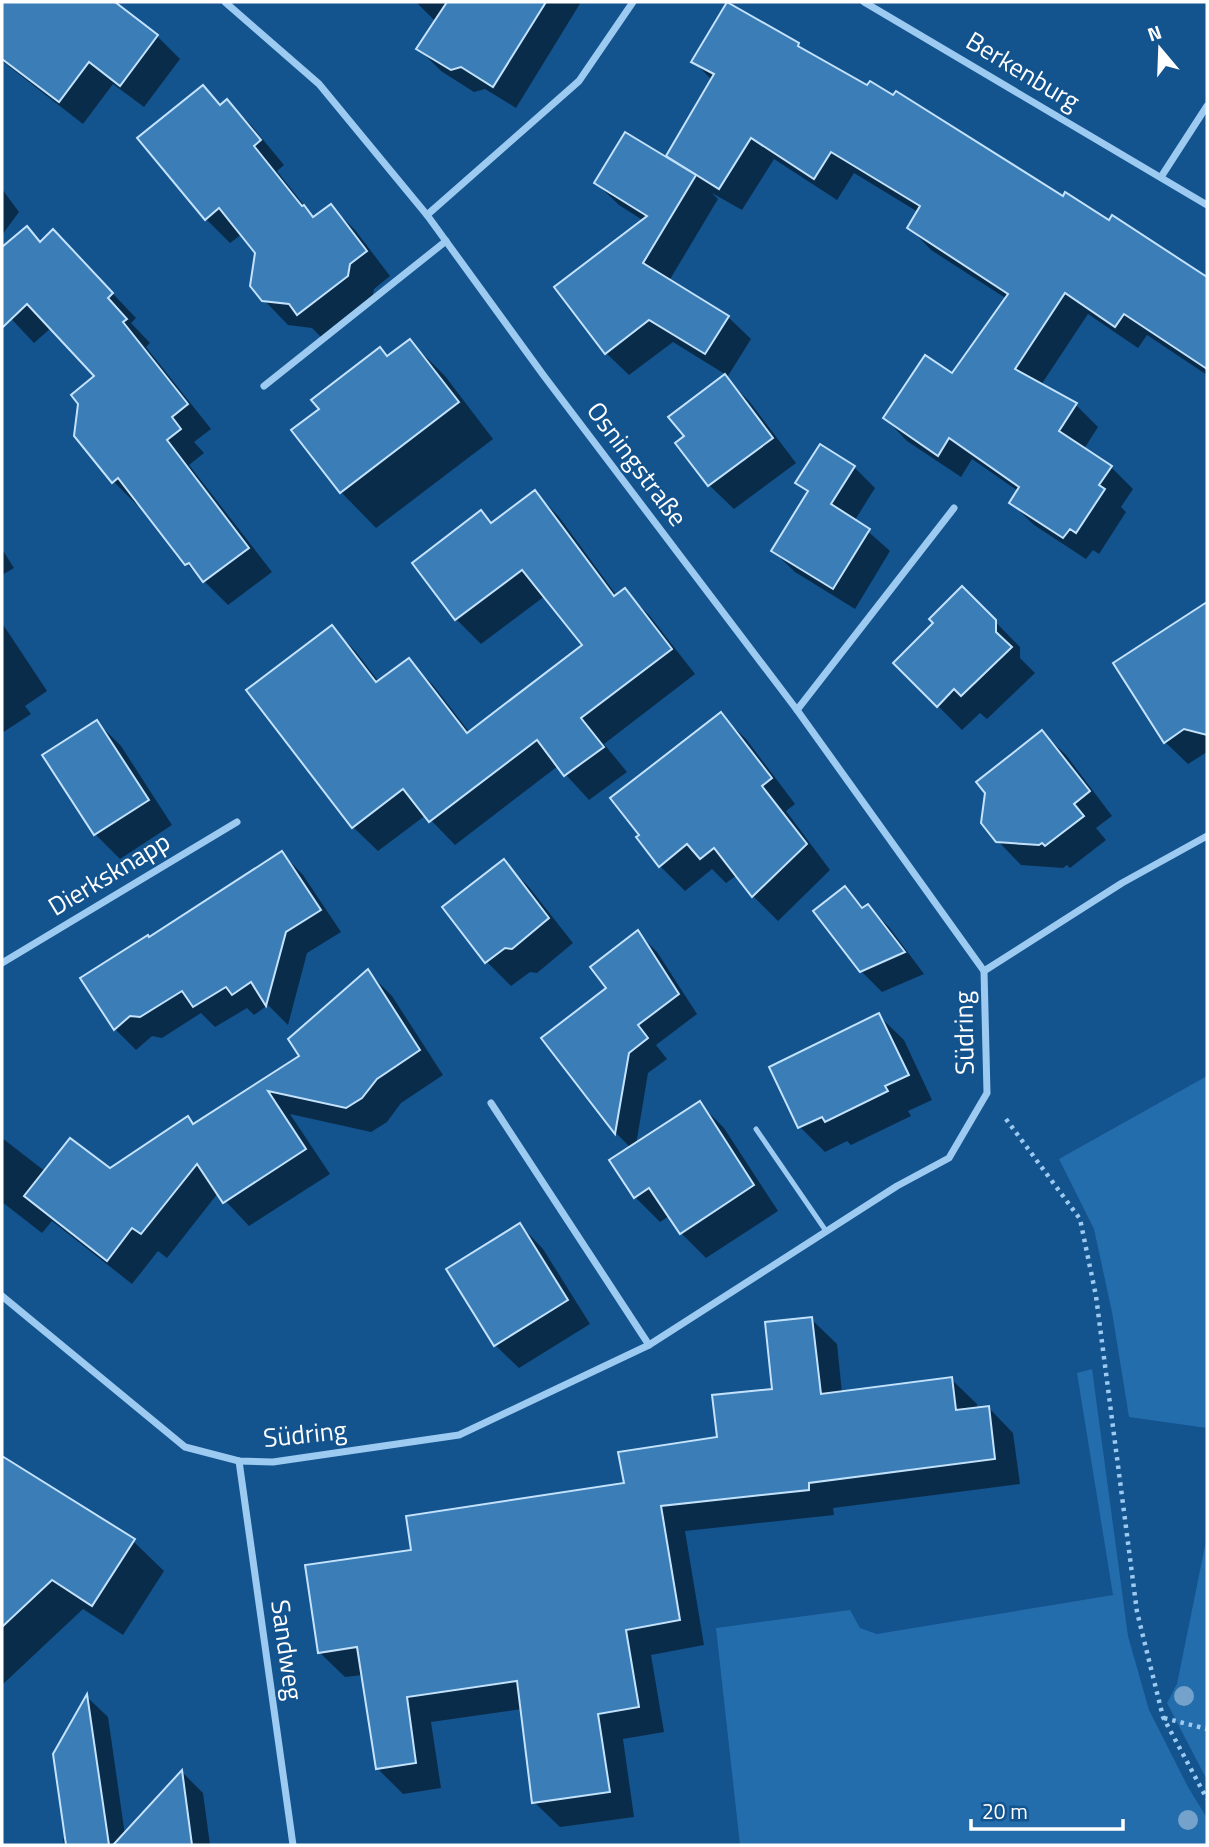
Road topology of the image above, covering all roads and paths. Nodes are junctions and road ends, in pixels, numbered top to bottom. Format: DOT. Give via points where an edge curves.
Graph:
graph roads {
  1 [pos="225,2"];
  2 [pos="634,2"];
  3 [pos="864,2"];
  4 [pos="1207,106"];
  5 [pos="1161,177"];
  6 [pos="1207,205"];
  7 [pos="427,215"];
  8 [pos="446,241"];
  9 [pos="264,386"];
  10 [pos="954,508"];
  11 [pos="797,710"];
  12 [pos="237,822"];
  13 [pos="1207,836"];
  14 [pos="2,963"];
  15 [pos="984,971"];
  16 [pos="987,1093"];
  17 [pos="491,1103"];
  18 [pos="755,1129"];
  19 [pos="826,1231"];
  20 [pos="2,1296"];
  21 [pos="649,1345"];
  22 [pos="239,1461"];
  23 [pos="1163,1717"];
  24 [pos="1207,1729"];
  25 [pos="1207,1799"];
  26 [pos="293,1845"];
  1 -- 7 [label="street, Osningstraße" via="319,84"];
  2 -- 7 [label="street" via="579,81"];
  3 -- 5 [label="street, Berkenburg"];
  4 -- 5 [label="street"];
  5 -- 6 [label="street, Berkenburg"];
  7 -- 8 [label="street, Osningstraße"];
  8 -- 9 [label="street"];
  8 -- 11 [label="street, Osningstraße"];
  10 -- 11 [label="street"];
  11 -- 15 [label="street, Osningstraße"];
  12 -- 14 [label="street, Dierksknapp"];
  13 -- 15 [label="street, Südring" via="1122,883"];
  15 -- 16 [label="street, Südring"];
  16 -- 19 [label="street, Südring" via="949,1158"];
  16 -- 23 [label="path" via="1080,1219 1096,1296 1137,1612"];
  17 -- 21 [label="street"];
  18 -- 19 [label="lane"];
  19 -- 21 [label="street, Südring"];
  20 -- 22 [label="street, Südring" via="185,1447"];
  21 -- 22 [label="street, Südring" via="459,1435 273,1462"];
  22 -- 26 [label="street, Sandweg"];
  23 -- 24 [label="path"];
  23 -- 25 [label="path"];
}
